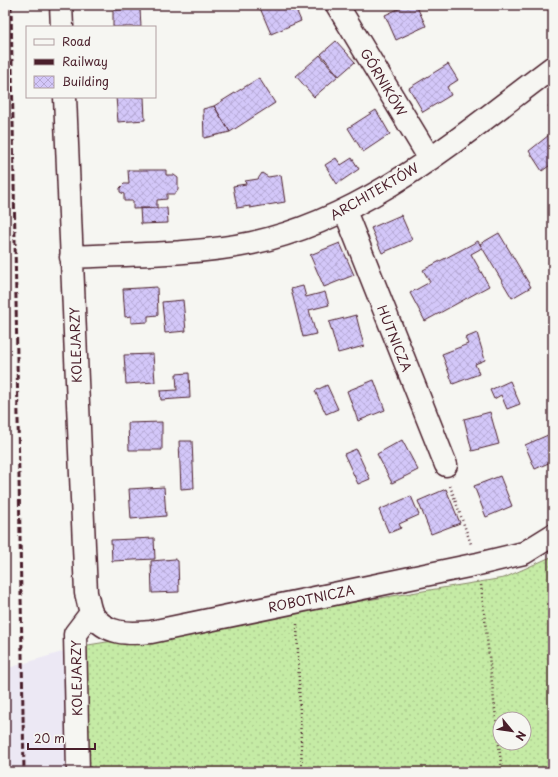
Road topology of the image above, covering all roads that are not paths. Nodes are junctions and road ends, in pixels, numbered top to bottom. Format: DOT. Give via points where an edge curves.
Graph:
graph roads {
  1 [pos="61,5"];
  2 [pos="337,5"];
  3 [pos="62,26"];
  4 [pos="553,67"];
  5 [pos="65,98"];
  6 [pos="430,159"];
  7 [pos="345,211"];
  8 [pos="72,257"];
  9 [pos="446,465"];
  10 [pos="553,535"];
  11 [pos="89,603"];
  12 [pos="78,772"];
  1 -- 3 [label="street"];
  2 -- 6 [label="street, GÓRNIKÓW"];
  4 -- 6 [label="street, ARCHITEKTÓW"];
  5 -- 8 [label="street, KOLEJARZY"];
  6 -- 7 [label="street, ARCHITEKTÓW"];
  7 -- 8 [label="street, ARCHITEKTÓW" via="303,229 252,243 195,250"];
  7 -- 9 [label="street, HUTNICZA"];
  8 -- 11 [label="street, KOLEJARZY"];
  10 -- 11 [label="street, ROBOTNICZA" via="524,553 151,632 116,632 102,624"];
  11 -- 12 [label="street, KOLEJARZY" via="76,634"];
}
